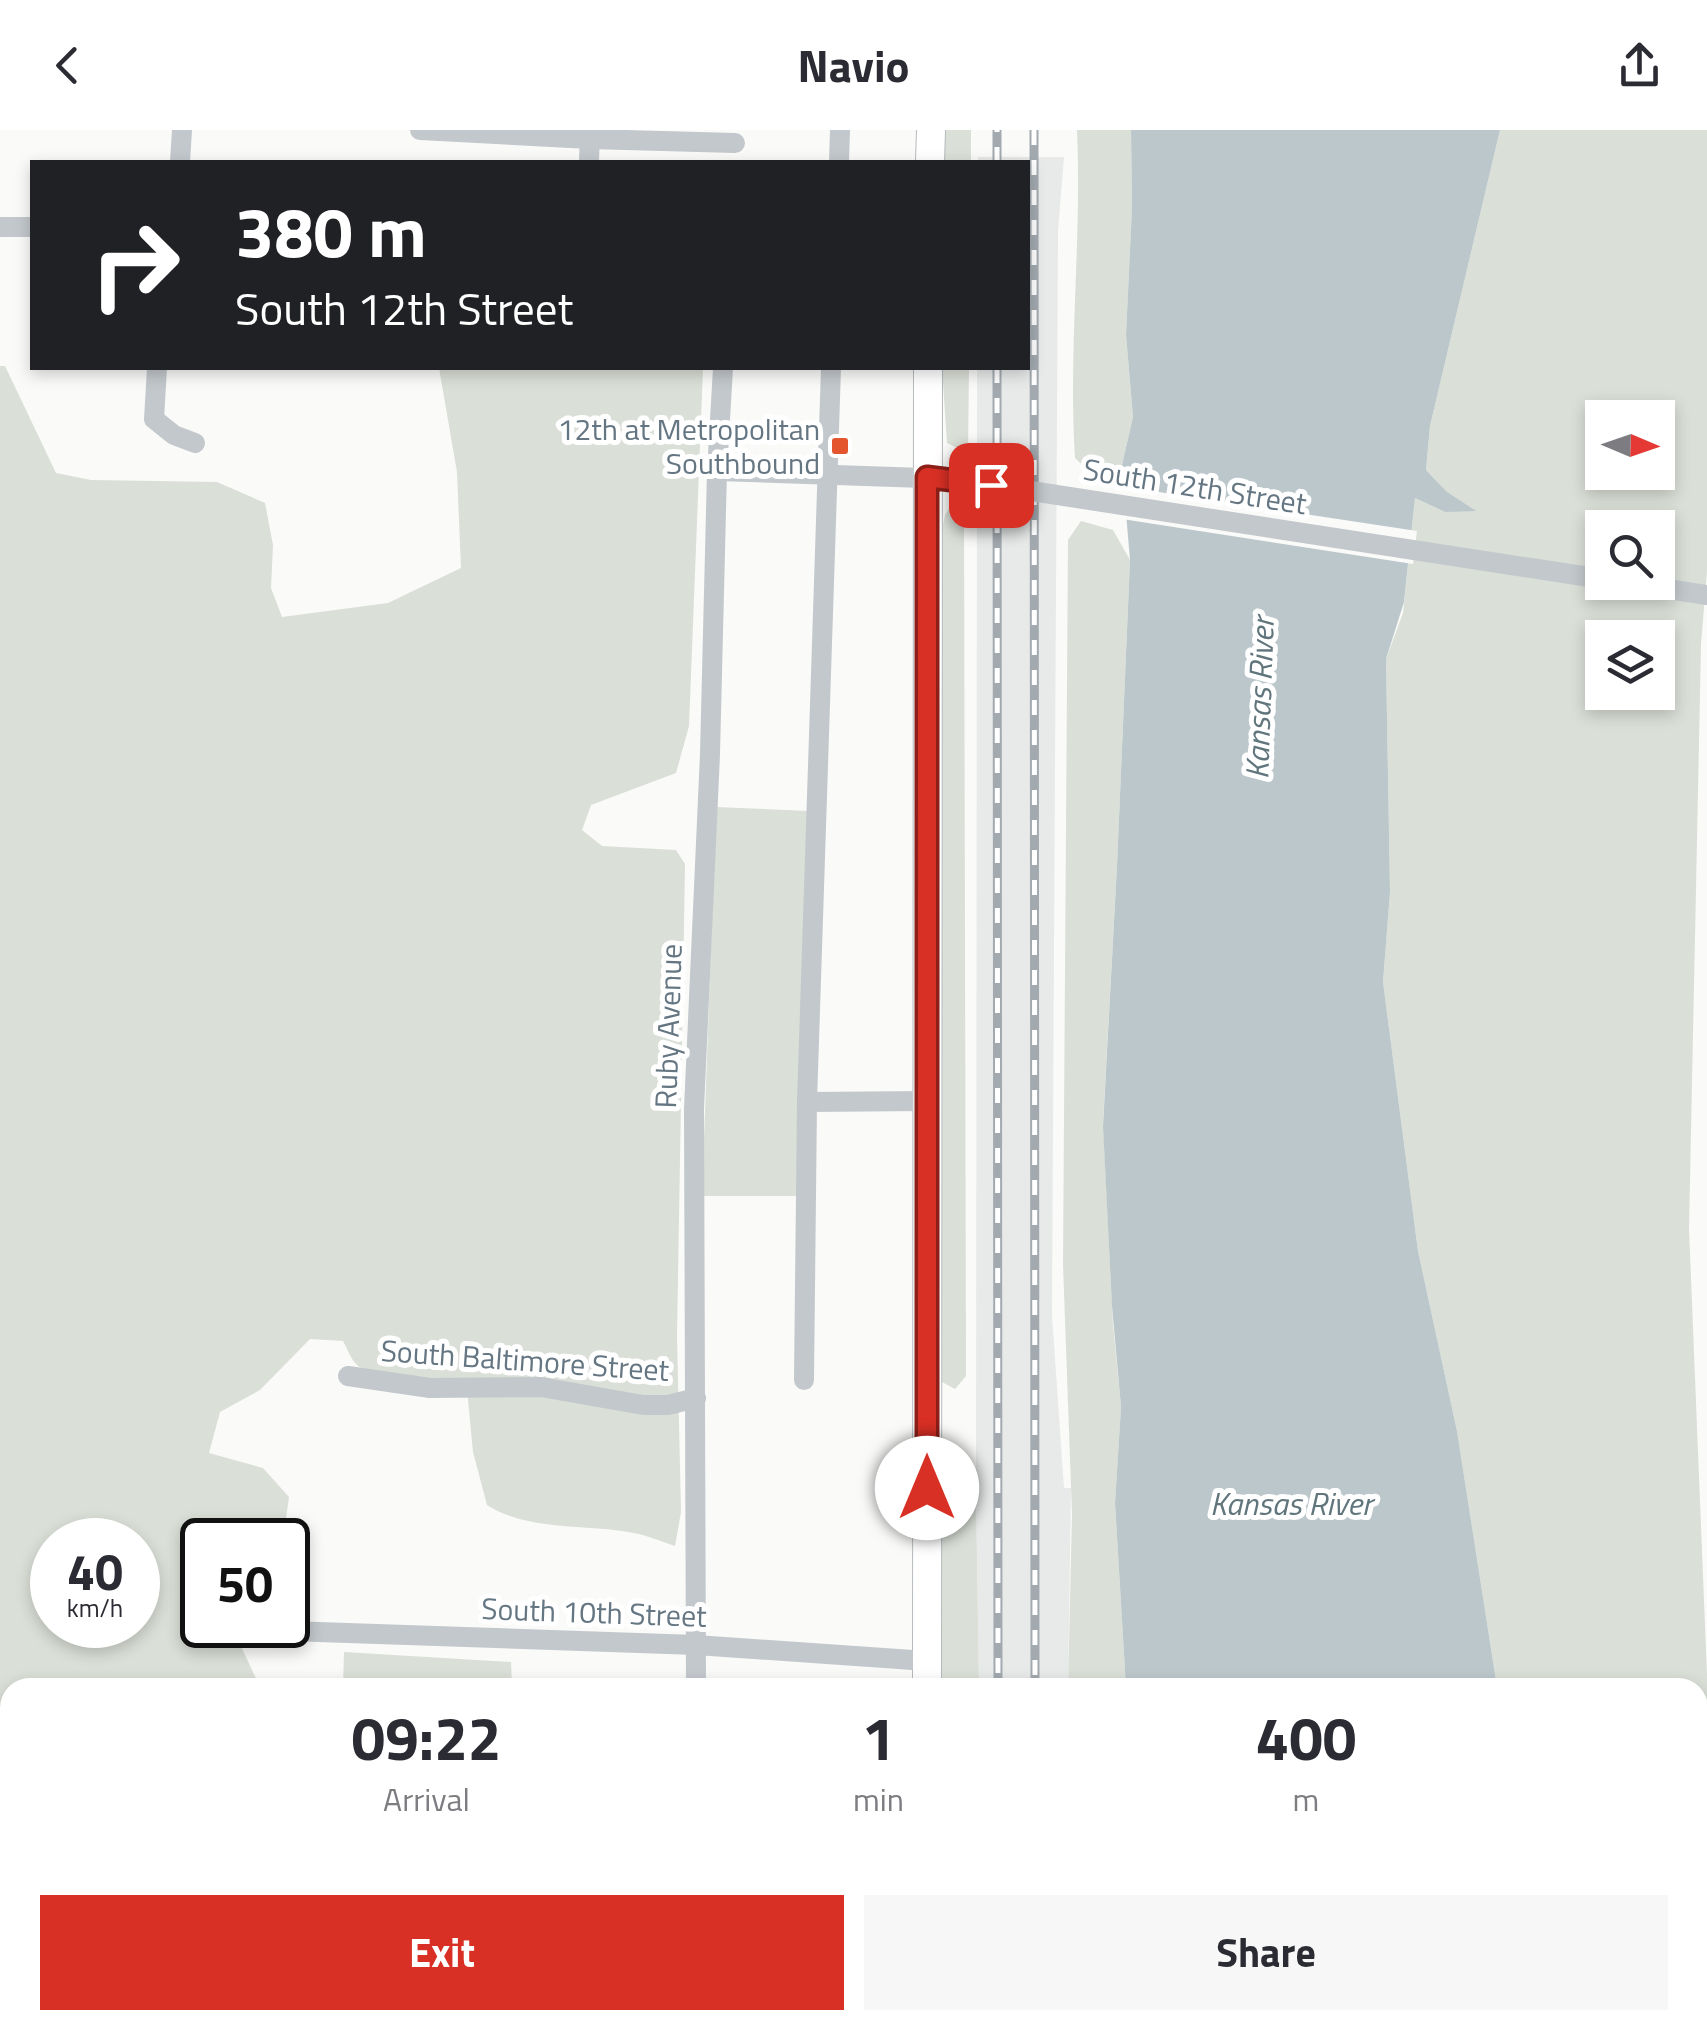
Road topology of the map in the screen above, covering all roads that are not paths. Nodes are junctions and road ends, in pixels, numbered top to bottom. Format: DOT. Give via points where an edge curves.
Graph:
graph roads {
  1 [pos="182,130"];
  2 [pos="420,130"];
  3 [pos="840,130"];
  4 [pos="931,130"];
  5 [pos="590,135"];
  6 [pos="735,145"];
  7 [pos="180,160"];
  8 [pos="589,160"];
  9 [pos="839,160"];
  10 [pos="930,160"];
  11 [pos="0,227"];
  12 [pos="30,227"];
  13 [pos="157,370"];
  14 [pos="723,370"];
  15 [pos="831,370"];
  16 [pos="928,370"];
  17 [pos="195,443"];
  18 [pos="717,471"];
  19 [pos="827,473"];
  20 [pos="940,478"];
  21 [pos="1585,576"];
  22 [pos="1675,591"];
  23 [pos="1707,596"];
  24 [pos="927,1101"];
  25 [pos="807,1102"];
  26 [pos="348,1376"];
  27 [pos="804,1380"];
  28 [pos="696,1398"];
  29 [pos="310,1632"];
  30 [pos="696,1645"];
  31 [pos="927,1674"];
  32 [pos="696,1678"];
  1 -- 7 [label="street"];
  2 -- 5 [label="street"];
  3 -- 9 [label="street"];
  4 -- 10 [label="main road"];
  5 -- 6 [label="street"];
  5 -- 8 [label="street"];
  11 -- 12 [label="street"];
  13 -- 17 [label="street" via="154,419"];
  14 -- 18 [label="street, Ruby Avenue"];
  15 -- 19 [label="street"];
  16 -- 20 [label="main road"];
  18 -- 19 [label="street, South 12th Street"];
  18 -- 28 [label="street, Ruby Avenue" via="694,1109"];
  19 -- 20 [label="street, South 12th Street"];
  19 -- 25 [label="street"];
  20 -- 21 [label="street, South 12th Street, bridge"];
  20 -- 24 [label="main road"];
  22 -- 23 [label="street"];
  24 -- 25 [label="street"];
  24 -- 31 [label="main road"];
  25 -- 27 [label="street"];
  26 -- 28 [label="street, South Baltimore Street" via="430,1388 540,1387 643,1404"];
  28 -- 30 [label="street, Ruby Avenue"];
  29 -- 30 [label="street, South 10th Street"];
  30 -- 31 [label="street, South 10th Street"];
  30 -- 32 [label="street, Ruby Avenue"];
}
